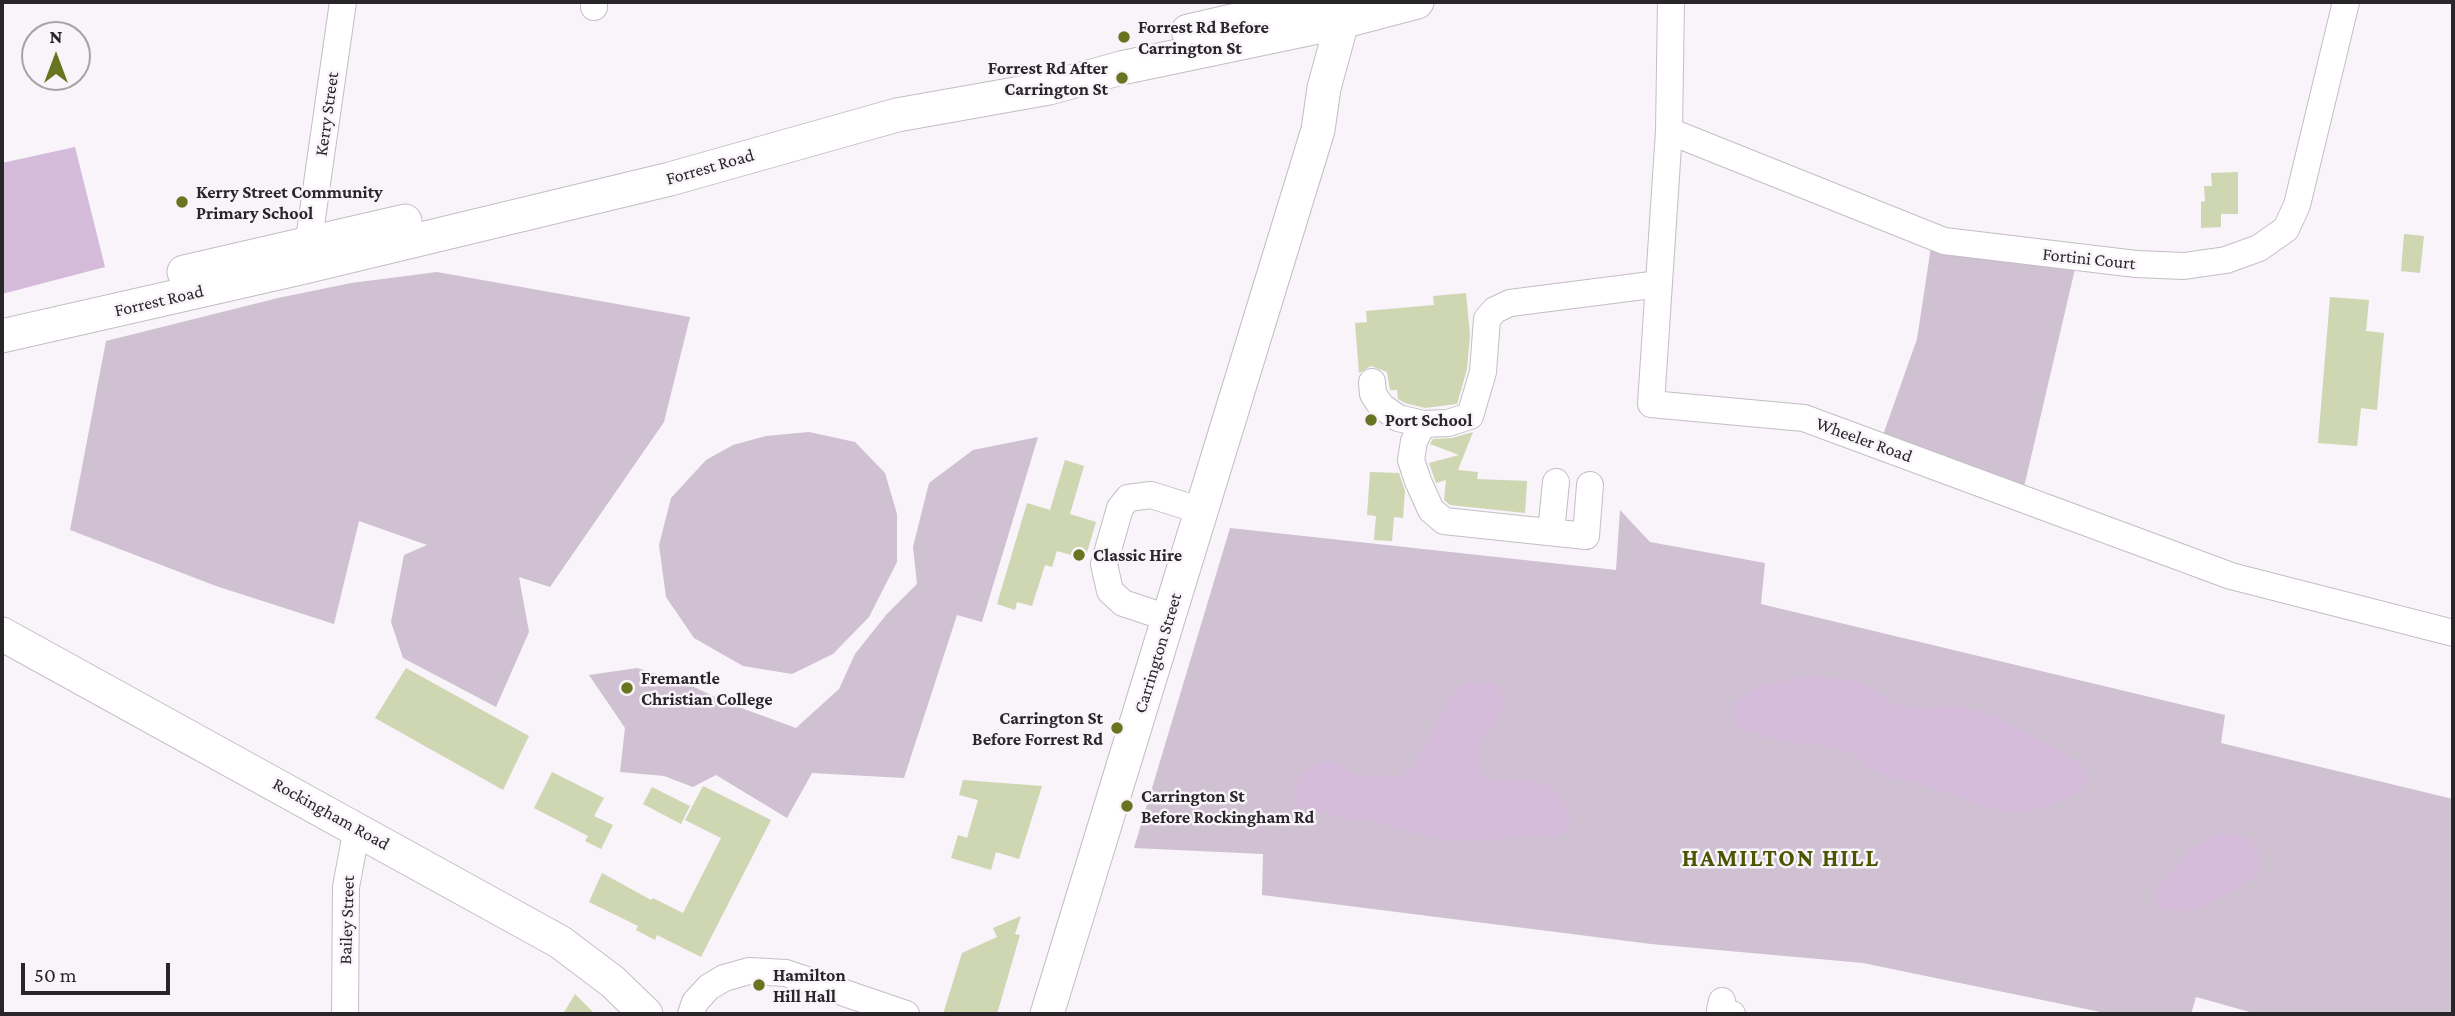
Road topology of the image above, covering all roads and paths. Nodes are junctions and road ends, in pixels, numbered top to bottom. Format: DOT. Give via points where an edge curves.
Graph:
graph roads {
  1 [pos="343,2"];
  2 [pos="1315,2"];
  3 [pos="1417,2"];
  4 [pos="1671,2"];
  5 [pos="2346,2"];
  6 [pos="1356,11"];
  7 [pos="1669,131"];
  8 [pos="307,254"];
  9 [pos="1659,284"];
  10 [pos="2,316"];
  11 [pos="2,336"];
  12 [pos="1372,382"];
  13 [pos="1423,424"];
  14 [pos="1556,482"];
  15 [pos="1590,485"];
  16 [pos="1202,511"];
  17 [pos="1552,532"];
  18 [pos="1168,618"];
  19 [pos="2453,633"];
  20 [pos="2,634"];
  21 [pos="357,828"];
  22 [pos="345,1014"];
  23 [pos="646,1014"];
  24 [pos="691,1014"];
  25 [pos="906,1014"];
  26 [pos="1047,1014"];
  1 -- 8 [label="street, Kerry Street"];
  2 -- 8 [label="main road, Forrest Road" via="833,116 659,168 434,215"];
  3 -- 6 [label="main road, Forrest Road"];
  4 -- 7 [label="street, Wheeler Road"];
  5 -- 7 [label="street, Fortini Court" via="2297,205 2286,229 2259,248 2226,260 2184,266 2136,264 1944,241"];
  6 -- 8 [label="main road, Forrest Road" via="1049,88 897,115 670,179"];
  6 -- 16 [label="main road, Carrington Street" via="1343,90 1318,130"];
  7 -- 9 [label="street, Wheeler Road"];
  8 -- 10 [label="main road, Forrest Road"];
  8 -- 11 [label="main road, Forrest Road"];
  9 -- 13 [label="street" via="1510,303 1495,310 1488,319 1483,372 1470,416"];
  9 -- 19 [label="street, Wheeler Road" via="1651,404 1804,418 2231,576"];
  12 -- 13 [label="street" via="1381,406 1398,418"];
  13 -- 17 [label="street" via="1411,460 1431,510 1444,521"];
  14 -- 17 [label="street"];
  15 -- 17 [label="street" via="1586,536"];
  16 -- 18 [label="main road, Carrington Street"];
  16 -- 18 [label="street" via="1151,495 1128,498 1120,508 1104,564 1110,591 1123,603"];
  18 -- 26 [label="main road, Carrington Street"];
  20 -- 21 [label="main road, Rockingham Road"];
  21 -- 22 [label="street, Bailey Street" via="346,887"];
  21 -- 23 [label="main road, Rockingham Road" via="560,942"];
  24 -- 25 [label="street" via="709,987 749,971 786,973"];
}
